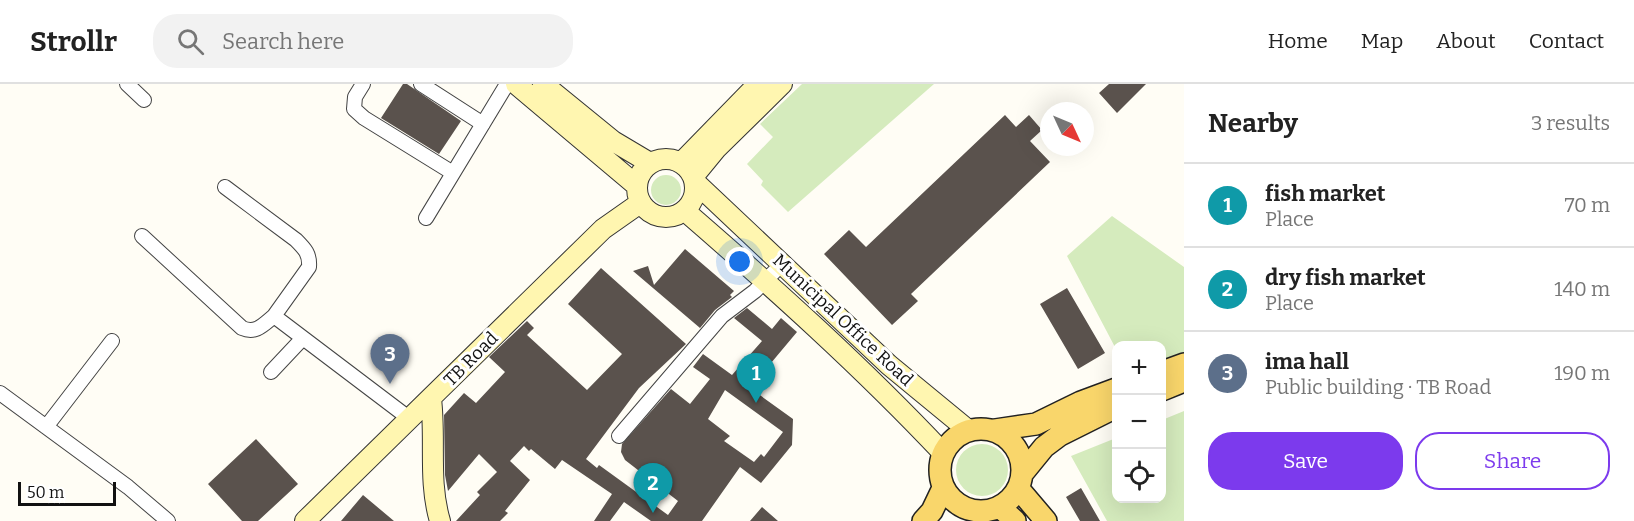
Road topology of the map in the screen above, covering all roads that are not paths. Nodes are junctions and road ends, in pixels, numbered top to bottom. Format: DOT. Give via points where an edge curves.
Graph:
graph roads {
  1 [pos="127,84"];
  2 [pos="363,84"];
  3 [pos="422,84"];
  4 [pos="507,84"];
  5 [pos="516,84"];
  6 [pos="543,84"];
  7 [pos="758,84"];
  8 [pos="782,84"];
  9 [pos="144,100"];
  10 [pos="483,124"];
  11 [pos="650,163"];
  12 [pos="453,173"];
  13 [pos="690,174"];
  14 [pos="225,187"];
  15 [pos="638,194"];
  16 [pos="685,211"];
  17 [pos="426,218"];
  18 [pos="142,236"];
  19 [pos="782,264"];
  20 [pos="765,281"];
  21 [pos="274,316"];
  22 [pos="303,338"];
  23 [pos="112,341"];
  24 [pos="1184,364"];
  25 [pos="1166,370"];
  26 [pos="271,372"];
  27 [pos="1184,381"];
  28 [pos="1166,388"];
  29 [pos="1112,390"];
  30 [pos="0,393"];
  31 [pos="431,399"];
  32 [pos="1112,409"];
  33 [pos="410,419"];
  34 [pos="46,427"];
  35 [pos="968,430"];
  36 [pos="995,430"];
  37 [pos="619,436"];
  38 [pos="944,453"];
  39 [pos="1020,481"];
  40 [pos="944,488"];
  41 [pos="1000,507"];
  42 [pos="975,511"];
  43 [pos="168,521"];
  44 [pos="305,521"];
  45 [pos="440,521"];
  46 [pos="924,521"];
  47 [pos="952,521"];
  48 [pos="1016,521"];
  49 [pos="1046,521"];
  1 -- 9 [label="street"];
  2 -- 12 [label="street" via="354,108 364,118"];
  3 -- 10 [label="street"];
  4 -- 10 [label="street"];
  5 -- 15 [label="main road"];
  6 -- 11 [label="main road" via="613,141"];
  7 -- 13 [label="main road"];
  8 -- 13 [label="main road"];
  10 -- 12 [label="street"];
  11 -- 13 [label="main road" via="665,159"];
  11 -- 15 [label="main road" via="639,177"];
  12 -- 17 [label="street"];
  13 -- 16 [label="main road" via="694,198"];
  13 -- 19 [label="main road, Municipal Office Road"];
  14 -- 21 [label="street" via="306,249 309,267"];
  15 -- 16 [label="main road" via="654,216 673,217"];
  15 -- 31 [label="main road, TB Road"];
  16 -- 20 [label="main road"];
  18 -- 21 [label="street" via="242,328 257,329"];
  19 -- 20 [label="street"];
  19 -- 35 [label="main road, Municipal Office Road" via="889,365"];
  20 -- 37 [label="street" via="722,316"];
  20 -- 38 [label="main road"];
  21 -- 22 [label="street"];
  22 -- 26 [label="street"];
  22 -- 33 [label="street"];
  23 -- 34 [label="street"];
  24 -- 25 [label="main road"];
  27 -- 28 [label="main road"];
  29 -- 36 [label="main road" via="1036,424"];
  30 -- 34 [label="street"];
  31 -- 33 [label="main road, TB Road"];
  31 -- 45 [label="main road" via="435,504"];
  32 -- 39 [label="main road" via="1044,447"];
  33 -- 44 [label="main road, TB Road"];
  34 -- 43 [label="street"];
  35 -- 36 [label="main road"];
  35 -- 38 [label="main road" via="956,436"];
  36 -- 39 [label="main road" via="1017,447 1022,460"];
  38 -- 40 [label="main road" via="940,466"];
  39 -- 41 [label="main road" via="1014,495"];
  39 -- 49 [label="main road"];
  40 -- 42 [label="main road" via="951,499"];
  40 -- 46 [label="main road"];
  41 -- 42 [label="main road"];
  41 -- 48 [label="main road"];
  42 -- 47 [label="main road"];
}
